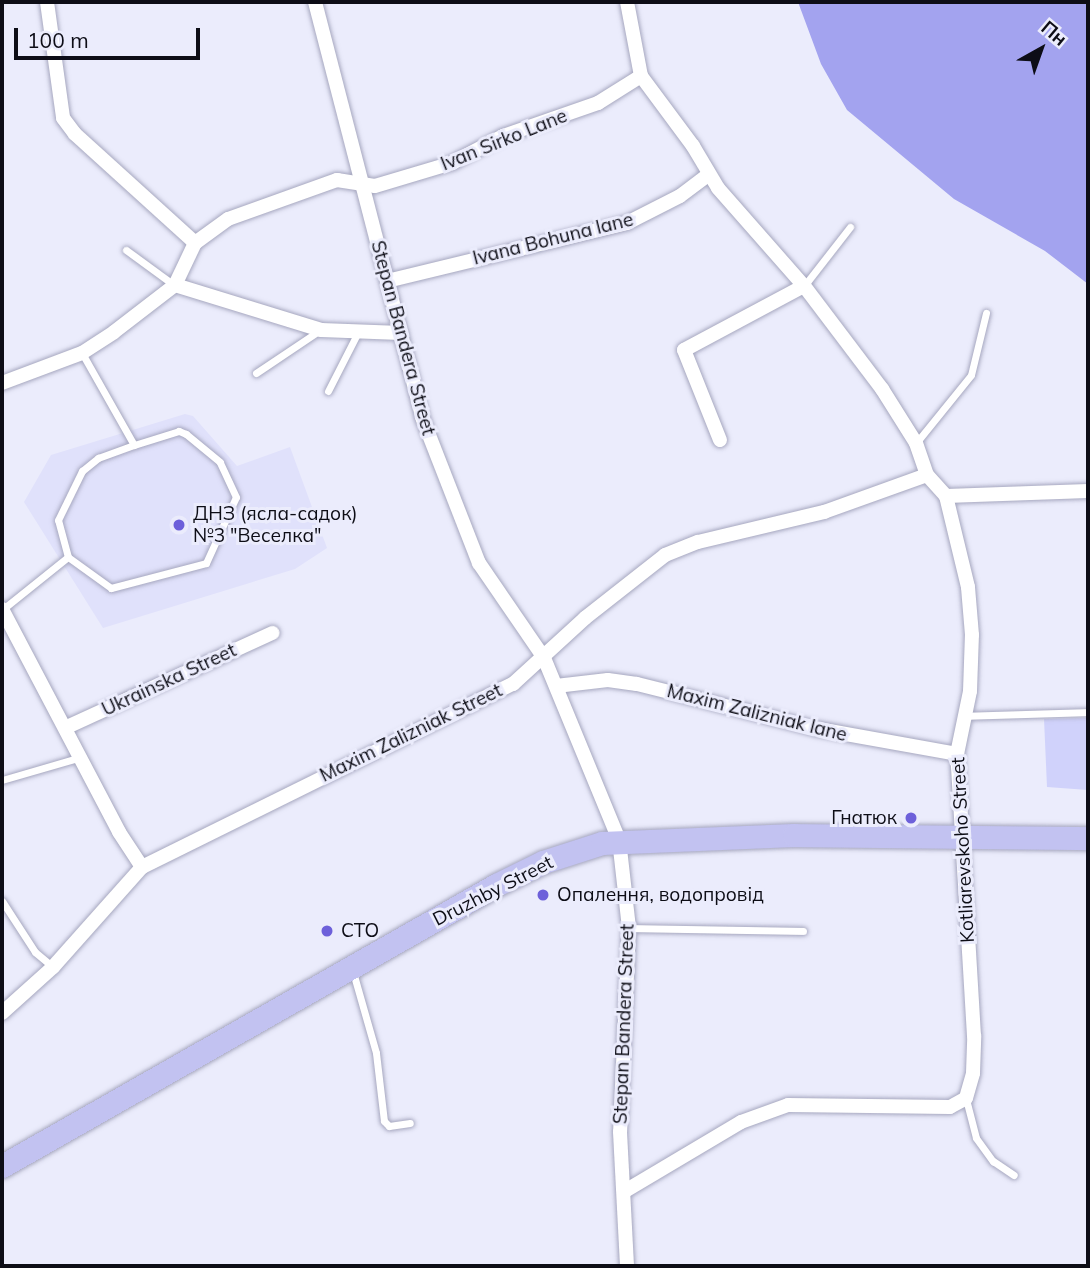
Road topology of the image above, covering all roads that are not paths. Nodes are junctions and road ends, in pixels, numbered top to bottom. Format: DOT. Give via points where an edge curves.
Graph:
graph roads {
  1 [pos="47,2"];
  2 [pos="315,2"];
  3 [pos="627,2"];
  4 [pos="641,76"];
  5 [pos="709,174"];
  6 [pos="360,180"];
  7 [pos="850,227"];
  8 [pos="195,243"];
  9 [pos="126,250"];
  10 [pos="387,281"];
  11 [pos="175,285"];
  12 [pos="804,286"];
  13 [pos="986,313"];
  14 [pos="321,330"];
  15 [pos="401,333"];
  16 [pos="356,334"];
  17 [pos="82,353"];
  18 [pos="256,373"];
  19 [pos="2,383"];
  20 [pos="328,391"];
  21 [pos="720,439"];
  22 [pos="916,443"];
  23 [pos="134,445"];
  24 [pos="927,475"];
  25 [pos="1088,491"];
  26 [pos="946,496"];
  27 [pos="68,557"];
  28 [pos="3,609"];
  29 [pos="272,633"];
  30 [pos="544,658"];
  31 [pos="556,686"];
  32 [pos="1087,711"];
  33 [pos="963,716"];
  34 [pos="67,727"];
  35 [pos="957,754"];
  36 [pos="82,757"];
  37 [pos="2,780"];
  38 [pos="960,836"];
  39 [pos="1088,838"];
  40 [pos="619,840"];
  41 [pos="142,867"];
  42 [pos="2,901"];
  43 [pos="629,928"];
  44 [pos="803,932"];
  45 [pos="53,967"];
  46 [pos="351,968"];
  47 [pos="2,1013"];
  48 [pos="966,1098"];
  49 [pos="410,1123"];
  50 [pos="2,1166"];
  51 [pos="1014,1175"];
  52 [pos="625,1191"];
  53 [pos="627,1266"];
  1 -- 8 [label="street" via="63,118"];
  2 -- 6 [label="street, Stepan Bandera Street"];
  3 -- 4 [label="street"];
  4 -- 5 [label="street"];
  4 -- 6 [label="street, Ivan Sirko Lane" via="598,103 503,136 452,163 375,186"];
  5 -- 10 [label="street, Ivana Bohuna lane" via="680,196 627,223"];
  5 -- 12 [label="street"];
  6 -- 8 [label="street, Ivan Sirko Lane" via="337,180 264,204 228,219"];
  6 -- 10 [label="street, Stepan Bandera Street"];
  7 -- 12 [label="lane"];
  8 -- 11 [label="street"];
  9 -- 11 [label="lane"];
  10 -- 15 [label="street, Stepan Bandera Street"];
  11 -- 14 [label="street"];
  11 -- 17 [label="street"];
  12 -- 21 [label="street" via="684,350"];
  12 -- 22 [label="street"];
  13 -- 22 [label="lane" via="971,375"];
  14 -- 16 [label="street"];
  14 -- 18 [label="lane"];
  15 -- 16 [label="street"];
  15 -- 30 [label="street, Stepan Bandera Street" via="422,417 479,563"];
  16 -- 20 [label="lane"];
  17 -- 19 [label="street"];
  17 -- 23 [label="lane"];
  22 -- 24 [label="street"];
  23 -- 27 [label="lane" via="98,458 82,471 58,520"];
  23 -- 27 [label="lane" via="179,431 228,473 236,497 211,560 111,588"];
  24 -- 26 [label="street"];
  24 -- 30 [label="street, Maxim Zalizniak Street" via="824,512 698,542 665,555 585,618"];
  25 -- 26 [label="street"];
  26 -- 33 [label="street, Kotliarevskoho Street" via="970,611 970,691"];
  27 -- 28 [label="lane"];
  28 -- 34 [label="street"];
  29 -- 34 [label="street, Ukrainska Street"];
  30 -- 31 [label="street, Stepan Bandera Street"];
  30 -- 41 [label="street, Maxim Zalizniak Street" via="513,684 479,702"];
  31 -- 35 [label="street, Maxim Zalizniak lane" via="608,680 637,684 818,729"];
  31 -- 40 [label="street, Stepan Bandera Street"];
  32 -- 33 [label="lane"];
  33 -- 35 [label="street, Kotliarevskoho Street"];
  34 -- 36 [label="street"];
  35 -- 38 [label="street, Kotliarevskoho Street"];
  36 -- 37 [label="lane"];
  36 -- 41 [label="street"];
  38 -- 39 [label="main road, Druzhby Street"];
  38 -- 40 [label="main road, Druzhby Street"];
  38 -- 48 [label="street, Kotliarevskoho Street" via="966,856 974,1036 973,1073"];
  40 -- 43 [label="street, Stepan Bandera Street"];
  40 -- 46 [label="main road, Druzhby Street" via="543,862"];
  41 -- 45 [label="street, Maxim Zalizniak Street"];
  42 -- 45 [label="lane" via="35,952"];
  43 -- 44 [label="lane"];
  43 -- 52 [label="street, Stepan Bandera Street" via="620,1132"];
  45 -- 47 [label="street, Maxim Zalizniak Street"];
  46 -- 49 [label="lane" via="376,1053 384,1121 389,1126"];
  46 -- 50 [label="main road, Druzhby Street"];
  48 -- 51 [label="lane" via="976,1138 993,1161"];
  48 -- 52 [label="street" via="950,1107 921,1109 788,1105 741,1122"];
  52 -- 53 [label="street, Stepan Bandera Street"];
}
